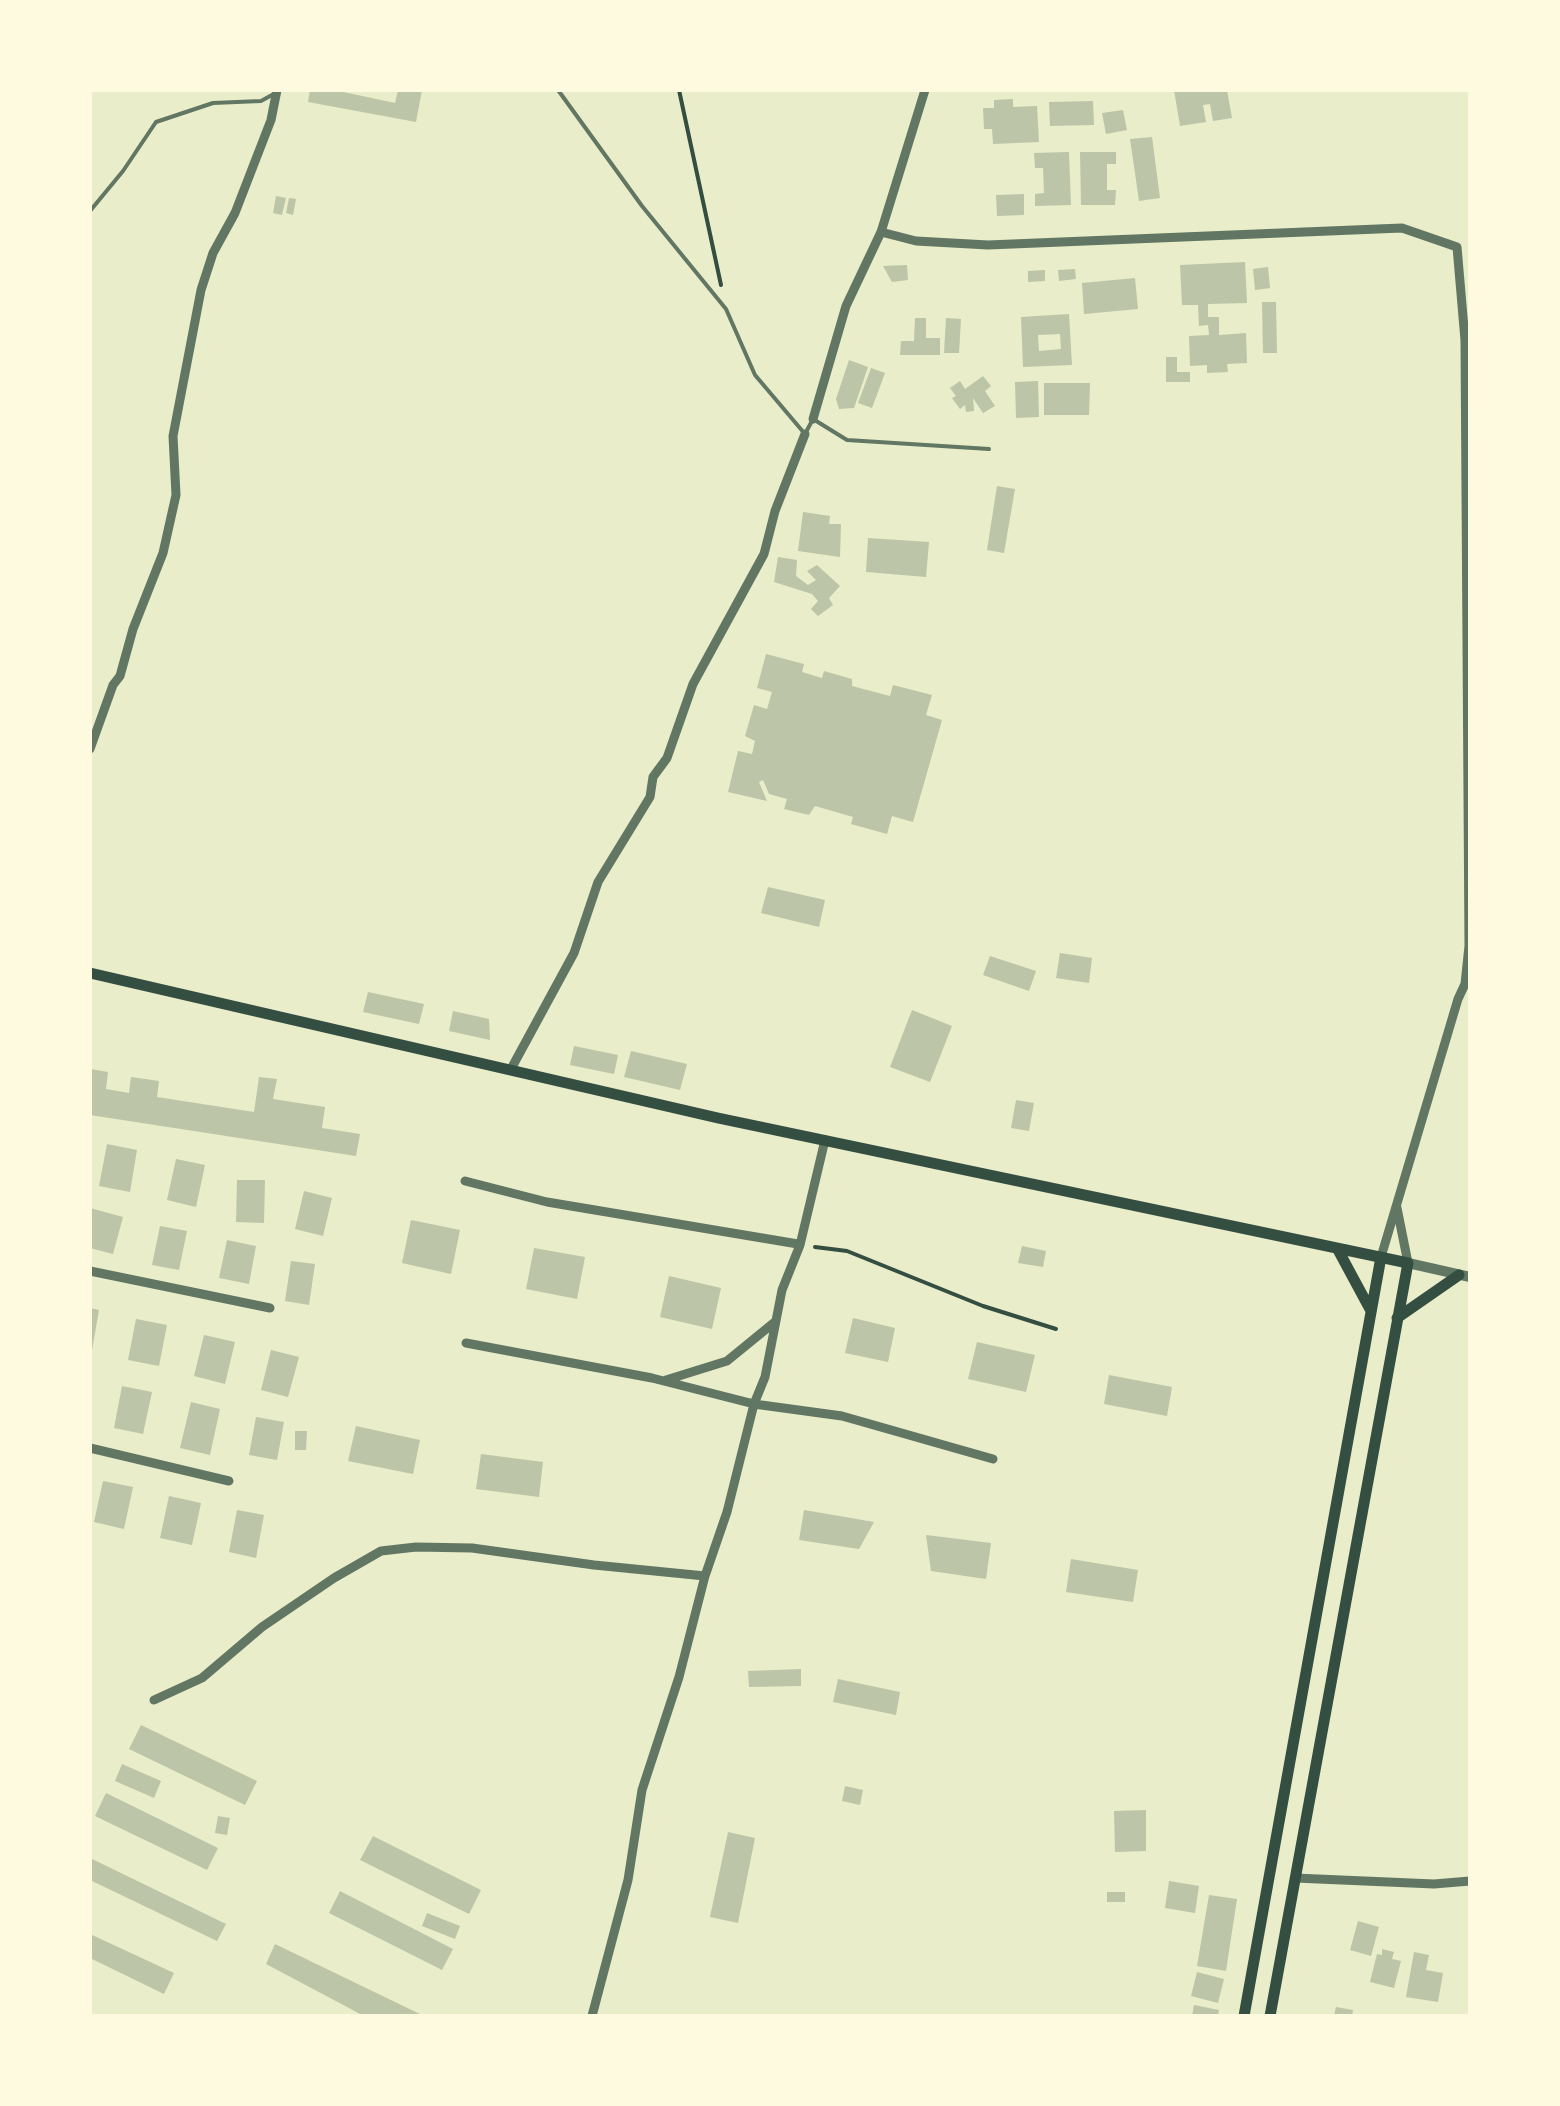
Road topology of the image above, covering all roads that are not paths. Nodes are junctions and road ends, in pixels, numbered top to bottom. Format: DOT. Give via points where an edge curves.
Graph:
graph roads {
  1 [pos="558,90"];
  2 [pos="925,90"];
  3 [pos="276,91"];
  4 [pos="90,212"];
  5 [pos="881,232"];
  6 [pos="1470,242"];
  7 [pos="1457,247"];
  8 [pos="1467,340"];
  9 [pos="813,419"];
  10 [pos="805,434"];
  11 [pos="989,449"];
  12 [pos="90,750"];
  13 [pos="1469,759"];
  14 [pos="90,973"];
  15 [pos="1468,984"];
  16 [pos="510,1069"];
  17 [pos="825,1140"];
  18 [pos="465,1182"];
  19 [pos="1397,1205"];
  20 [pos="799,1245"];
  21 [pos="1337,1248"];
  22 [pos="1380,1257"];
  23 [pos="1408,1263"];
  24 [pos="90,1271"];
  25 [pos="1464,1276"];
  26 [pos="270,1308"];
  27 [pos="1371,1312"];
  28 [pos="1398,1318"];
  29 [pos="776,1321"];
  30 [pos="466,1343"];
  31 [pos="664,1380"];
  32 [pos="754,1404"];
  33 [pos="90,1448"];
  34 [pos="993,1459"];
  35 [pos="229,1480"];
  36 [pos="705,1576"];
  37 [pos="154,1700"];
  38 [pos="1296,1737"];
  39 [pos="1319,1740"];
  40 [pos="1295,1878"];
  41 [pos="1470,1881"];
  42 [pos="592,2016"];
  43 [pos="1244,2016"];
  44 [pos="1270,2016"];
  1 -- 10 [label="lane" via="726,309 755,374"];
  2 -- 5 [label="street"];
  3 -- 4 [label="lane" via="261,101 213,103 156,122"];
  3 -- 12 [label="street" via="271,120 201,290 173,436 176,495 163,553"];
  5 -- 7 [label="street" via="916,241 988,244 1402,228"];
  5 -- 9 [label="street" via="846,306"];
  6 -- 7 [label="street"];
  7 -- 8 [label="street"];
  8 -- 13 [label="street"];
  9 -- 10 [label="lane"];
  9 -- 11 [label="lane" via="847,440"];
  10 -- 16 [label="street" via="764,554 693,684 650,796 598,882 574,953"];
  13 -- 15 [label="street"];
  14 -- 16 [label="main road"];
  15 -- 19 [label="street"];
  16 -- 17 [label="main road"];
  17 -- 20 [label="street"];
  17 -- 21 [label="main road"];
  18 -- 20 [label="street"];
  19 -- 22 [label="street"];
  19 -- 23 [label="street"];
  20 -- 29 [label="street"];
  21 -- 22 [label="main road"];
  21 -- 27 [label="main road"];
  22 -- 23 [label="main road"];
  22 -- 27 [label="main road"];
  23 -- 25 [label="street"];
  23 -- 28 [label="main road"];
  24 -- 26 [label="street"];
  25 -- 28 [label="main road"];
  27 -- 38 [label="main road"];
  28 -- 39 [label="main road"];
  29 -- 31 [label="street" via="728,1361"];
  29 -- 32 [label="street"];
  30 -- 31 [label="street"];
  31 -- 32 [label="street"];
  32 -- 34 [label="street" via="842,1416"];
  32 -- 36 [label="street"];
  33 -- 35 [label="street"];
  36 -- 37 [label="street" via="472,1548 381,1551 262,1628 202,1678"];
  36 -- 42 [label="street" via="642,1790 628,1880"];
  38 -- 39 [label="main road"];
  38 -- 43 [label="main road"];
  39 -- 40 [label="main road"];
  40 -- 41 [label="street"];
  40 -- 44 [label="main road"];
}
